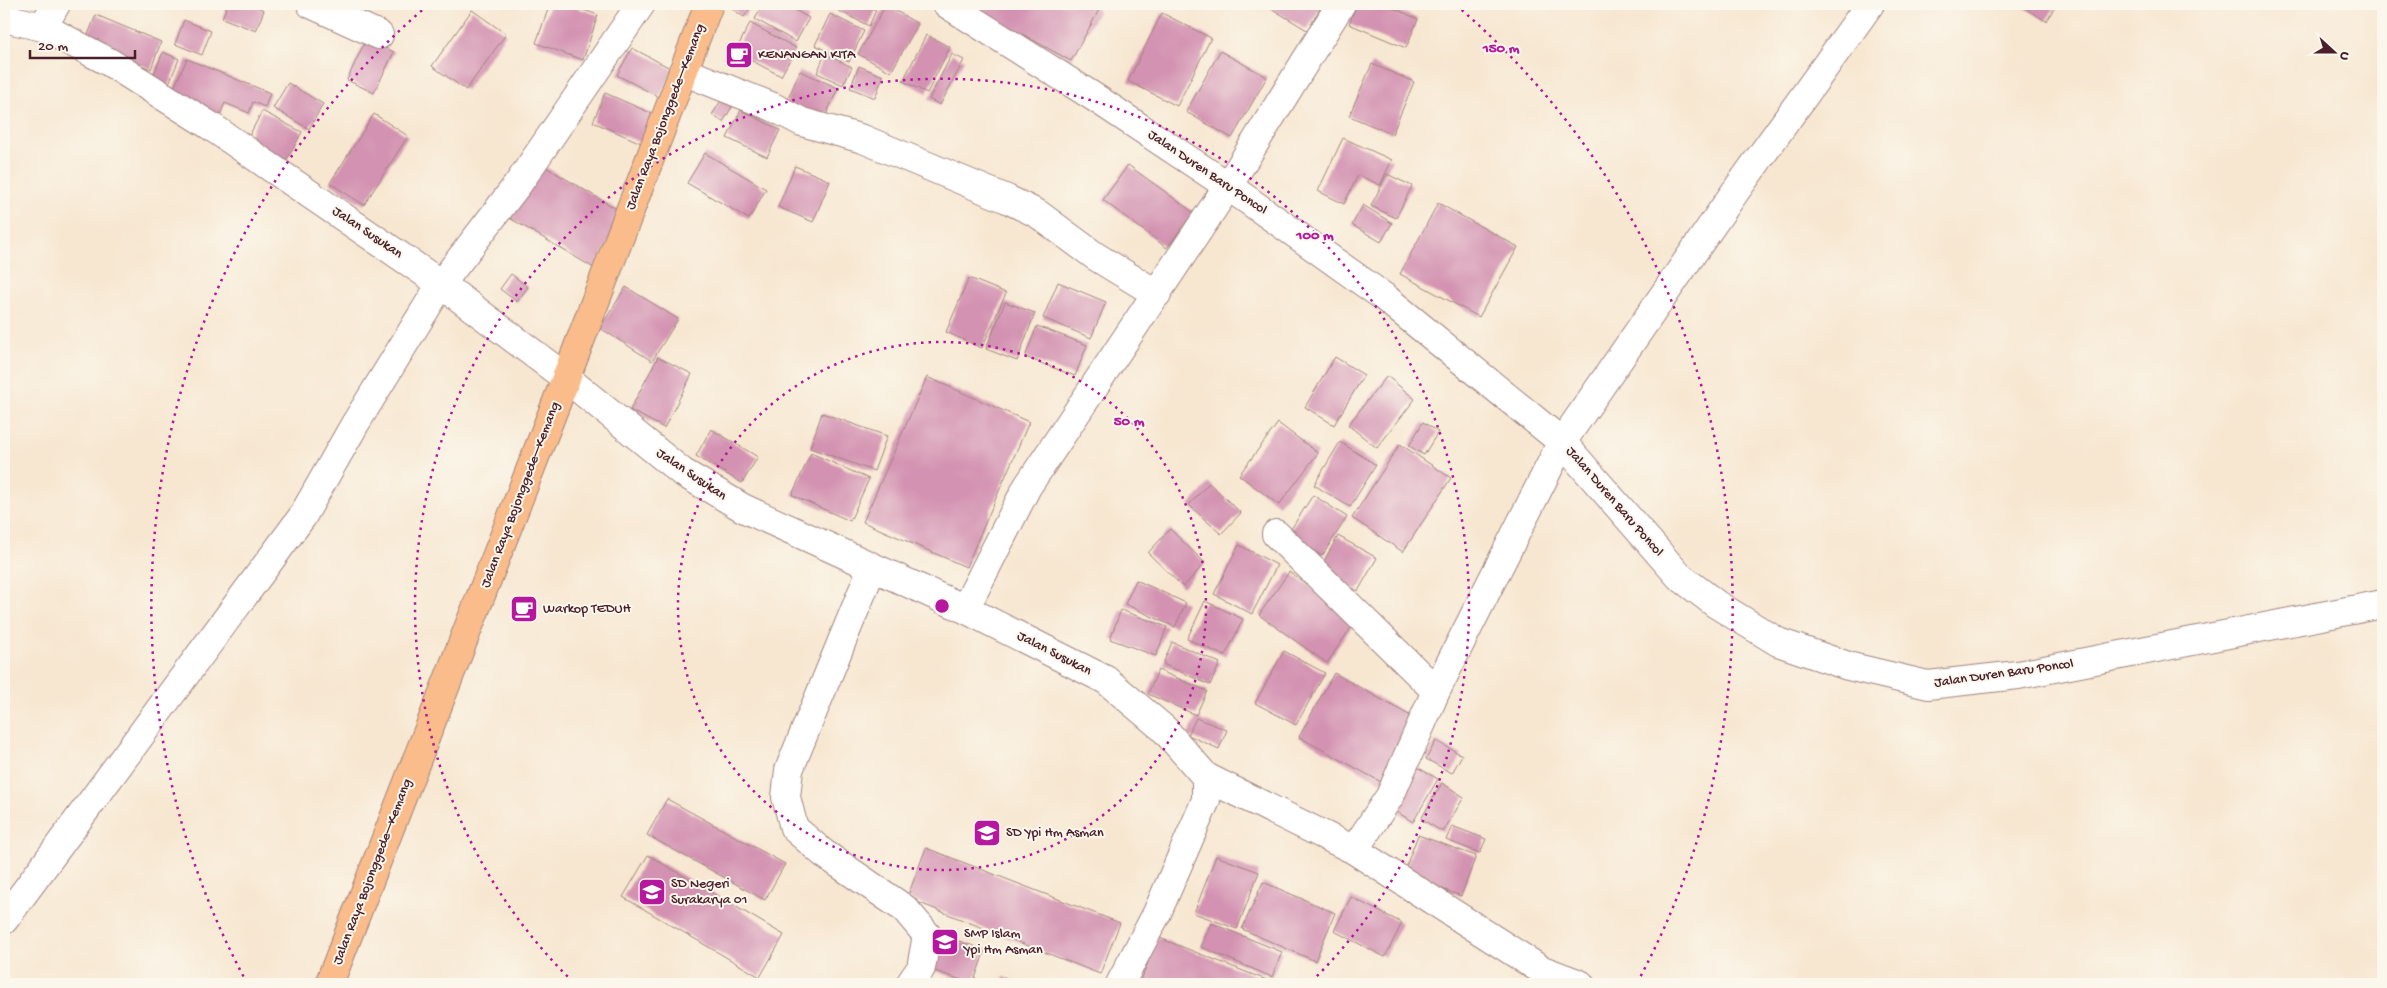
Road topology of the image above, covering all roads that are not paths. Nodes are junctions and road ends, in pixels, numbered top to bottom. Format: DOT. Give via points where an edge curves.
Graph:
graph roads {
  1 [pos="311,4"];
  2 [pos="641,4"];
  3 [pos="709,4"];
  4 [pos="947,4"];
  5 [pos="1341,4"];
  6 [pos="1862,6"];
  7 [pos="49,16"];
  8 [pos="4,18"];
  9 [pos="378,35"];
  10 [pos="683,71"];
  11 [pos="1228,186"];
  12 [pos="441,284"];
  13 [pos="1157,294"];
  14 [pos="566,378"];
  15 [pos="1562,442"];
  16 [pos="1276,534"];
  17 [pos="872,568"];
  18 [pos="2383,604"];
  19 [pos="965,609"];
  20 [pos="1436,691"];
  21 [pos="1206,777"];
  22 [pos="1354,850"];
  23 [pos="4,920"];
  24 [pos="1539,977"];
  25 [pos="329,984"];
  26 [pos="910,984"];
  27 [pos="1120,984"];
  28 [pos="1580,984"];
  1 -- 9 [label="street"];
  2 -- 12 [label="street" via="518,184"];
  3 -- 10 [label="highway, Jalan Raya Bojonggede—Kemang"];
  4 -- 11 [label="street, Jalan Duren Baru Poncol"];
  5 -- 11 [label="street"];
  6 -- 15 [label="street"];
  7 -- 8 [label="street, Jalan Susukan"];
  7 -- 12 [label="street, Jalan Susukan" via="109,62 208,124"];
  10 -- 13 [label="street" via="802,122 863,139 1007,199 1038,214 1095,256"];
  10 -- 14 [label="highway, Jalan Raya Bojonggede—Kemang"];
  11 -- 13 [label="street"];
  11 -- 15 [label="street, Jalan Duren Baru Poncol" via="1384,297"];
  12 -- 14 [label="street, Jalan Susukan"];
  12 -- 23 [label="street" via="302,517"];
  13 -- 19 [label="street" via="1028,487"];
  14 -- 17 [label="street, Jalan Susukan" via="682,472 743,508"];
  14 -- 25 [label="highway, Jalan Raya Bojonggede—Kemang"];
  15 -- 18 [label="street, Jalan Duren Baru Poncol" via="1679,576 1716,604 1778,642 1848,666 1928,684 2035,672"];
  15 -- 20 [label="street"];
  16 -- 20 [label="street"];
  17 -- 19 [label="street, Jalan Susukan"];
  17 -- 26 [label="street" via="789,770 786,797 794,828 823,853 905,909 927,935 921,968"];
  19 -- 21 [label="street, Jalan Susukan" via="1106,680 1164,729"];
  20 -- 22 [label="street" via="1390,796"];
  21 -- 22 [label="street"];
  21 -- 27 [label="street" via="1206,800 1198,822 1158,913"];
  22 -- 24 [label="street"];
  24 -- 28 [label="street"];
}
